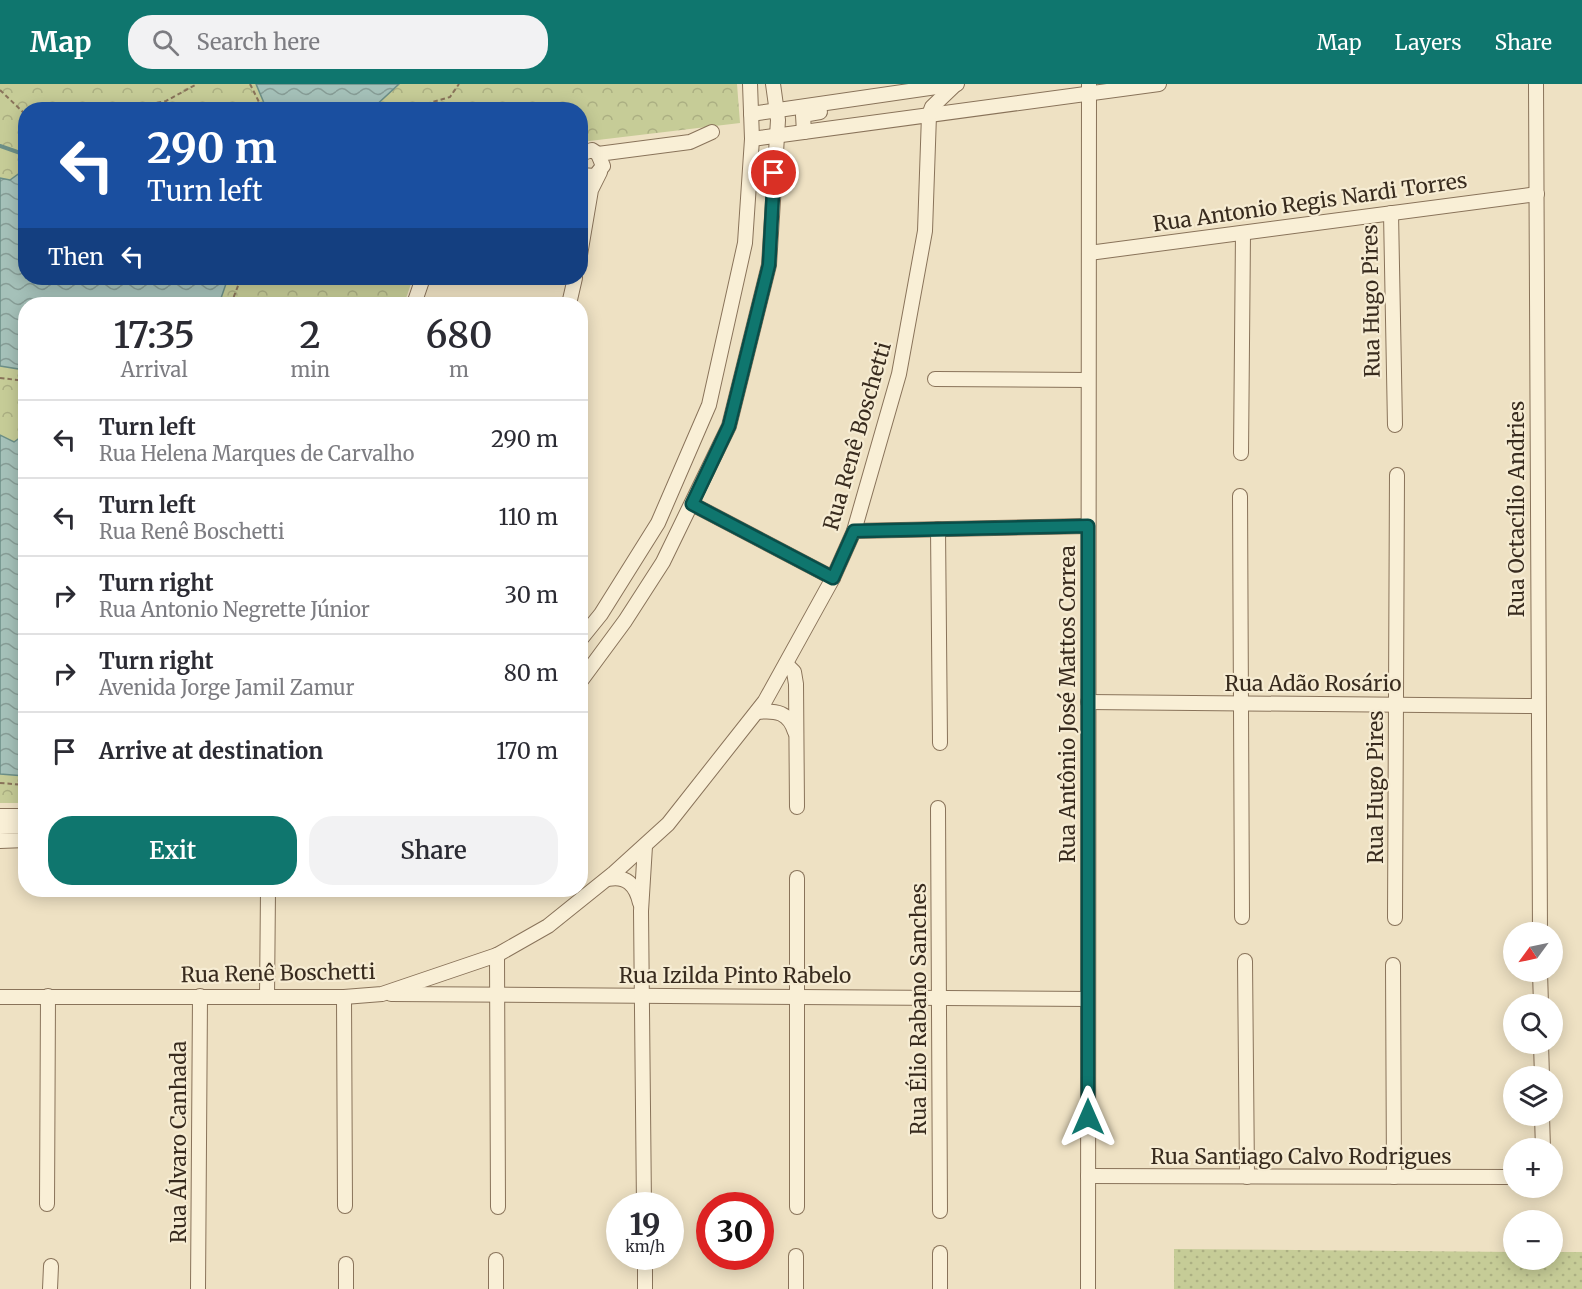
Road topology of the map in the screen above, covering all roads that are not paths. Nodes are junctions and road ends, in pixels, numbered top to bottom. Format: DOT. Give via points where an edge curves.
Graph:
graph roads {
  1 [pos="750,84"];
  2 [pos="773,84"];
  3 [pos="958,84"];
  4 [pos="1159,84"];
  5 [pos="1536,84"];
  6 [pos="927,86"];
  7 [pos="1089,89"];
  8 [pos="903,92"];
  9 [pos="777,111"];
  10 [pos="751,114"];
  11 [pos="929,115"];
  12 [pos="712,132"];
  13 [pos="804,132"];
  14 [pos="777,136"];
  15 [pos="752,139"];
  16 [pos="588,151"];
  17 [pos="600,164"];
  18 [pos="750,173"];
  19 [pos="774,173"];
  20 [pos="588,177"];
  21 [pos="588,185"];
  22 [pos="591,190"];
  23 [pos="1537,194"];
  24 [pos="588,208"];
  25 [pos="1391,213"];
  26 [pos="1243,233"];
  27 [pos="1089,253"];
  28 [pos="935,379"];
  29 [pos="1088,380"];
  30 [pos="1395,425"];
  31 [pos="1241,453"];
  32 [pos="1397,475"];
  33 [pos="1240,496"];
  34 [pos="692,504"];
  35 [pos="1088,526"];
  36 [pos="938,529"];
  37 [pos="854,531"];
  38 [pos="833,578"];
  39 [pos="588,630"];
  40 [pos="786,664"];
  41 [pos="588,671"];
  42 [pos="1088,702"];
  43 [pos="1243,703"];
  44 [pos="1396,705"];
  45 [pos="1537,706"];
  46 [pos="757,712"];
  47 [pos="797,737"];
  48 [pos="940,743"];
  49 [pos="798,807"];
  50 [pos="938,808"];
  51 [pos="0,816"];
  52 [pos="18,816"];
  53 [pos="18,826"];
  54 [pos="0,827"];
  55 [pos="18,840"];
  56 [pos="0,841"];
  57 [pos="645,846"];
  58 [pos="797,878"];
  59 [pos="608,879"];
  60 [pos="588,895"];
  61 [pos="268,897"];
  62 [pos="585,897"];
  63 [pos="641,911"];
  64 [pos="1242,917"];
  65 [pos="1395,918"];
  66 [pos="1540,922"];
  67 [pos="497,955"];
  68 [pos="1245,961"];
  69 [pos="1393,965"];
  70 [pos="382,994"];
  71 [pos="497,995"];
  72 [pos="48,996"];
  73 [pos="200,996"];
  74 [pos="642,996"];
  75 [pos="0,997"];
  76 [pos="267,997"];
  77 [pos="344,997"];
  78 [pos="796,997"];
  79 [pos="939,998"];
  80 [pos="1088,999"];
  81 [pos="1088,1176"];
  82 [pos="1247,1177"];
  83 [pos="1394,1177"];
  84 [pos="1503,1177"];
  85 [pos="644,1192"];
  86 [pos="47,1204"];
  87 [pos="345,1206"];
  88 [pos="498,1208"];
  89 [pos="797,1208"];
  90 [pos="940,1211"];
  91 [pos="940,1253"];
  92 [pos="796,1256"];
  93 [pos="496,1260"];
  94 [pos="346,1264"];
  95 [pos="51,1266"];
  96 [pos="645,1270"];
  97 [pos="50,1289"];
  98 [pos="198,1289"];
  99 [pos="346,1289"];
  100 [pos="496,1289"];
  101 [pos="645,1289"];
  102 [pos="796,1289"];
  103 [pos="940,1289"];
  104 [pos="1088,1289"];
  1 -- 10 [label="street"];
  2 -- 9 [label="street"];
  3 -- 6 [label="street"];
  3 -- 11 [label="street" via="932,107"];
  4 -- 7 [label="street"];
  5 -- 23 [label="street, Rua Octacílio Andries"];
  6 -- 8 [label="street"];
  7 -- 11 [label="street"];
  7 -- 27 [label="street, Rua Antônio José Mattos Correa"];
  8 -- 9 [label="street"];
  8 -- 13 [label="street" via="879,104 803,115"];
  9 -- 10 [label="street"];
  9 -- 14 [label="street"];
  10 -- 15 [label="street"];
  11 -- 13 [label="street"];
  11 -- 37 [label="street, Rua Renê Boschetti" via="925,231 899,374"];
  12 -- 17 [label="street" via="690,141 621,152"];
  13 -- 14 [label="street"];
  14 -- 15 [label="street"];
  14 -- 19 [label="street"];
  15 -- 18 [label="street"];
  16 -- 17 [label="street" via="592,150"];
  17 -- 20 [label="street"];
  17 -- 22 [label="street"];
  18 -- 19 [label="street"];
  18 -- 39 [label="street" via="745,243 709,405 658,523"];
  19 -- 34 [label="street" via="769,265 729,426"];
  21 -- 22 [label="street"];
  22 -- 24 [label="street"];
  23 -- 25 [label="street, Rua Antonio Regis Nardi Torres"];
  23 -- 45 [label="street, Rua Octacílio Andries"];
  25 -- 26 [label="street, Rua Antonio Regis Nardi Torres"];
  25 -- 30 [label="street, Rua Hugo Pires"];
  26 -- 27 [label="street, Rua Antonio Regis Nardi Torres"];
  26 -- 31 [label="street"];
  27 -- 29 [label="street, Rua Antônio José Mattos Correa"];
  28 -- 29 [label="street"];
  29 -- 35 [label="street, Rua Antônio José Mattos Correa"];
  32 -- 44 [label="street, Rua Hugo Pires"];
  33 -- 43 [label="street"];
  34 -- 38 [label="street"];
  34 -- 41 [label="street" via="663,562"];
  35 -- 36 [label="street"];
  35 -- 42 [label="street, Rua Antônio José Mattos Correa"];
  36 -- 37 [label="street"];
  36 -- 48 [label="street"];
  37 -- 38 [label="street, Rua Renê Boschetti"];
  38 -- 40 [label="street, Rua Renê Boschetti"];
  40 -- 46 [label="street, Rua Renê Boschetti"];
  40 -- 47 [label="street" via="794,672 796,684"];
  42 -- 43 [label="street, Rua Adão Rosário"];
  42 -- 80 [label="street, Rua Antônio José Mattos Correa"];
  43 -- 44 [label="street, Rua Adão Rosário"];
  43 -- 64 [label="street"];
  44 -- 45 [label="street, Rua Adão Rosário"];
  44 -- 65 [label="street, Rua Hugo Pires"];
  45 -- 66 [label="street, Rua Octacílio Andries"];
  46 -- 47 [label="street" via="781,712 792,722"];
  46 -- 57 [label="street, Rua Renê Boschetti" via="668,824"];
  47 -- 49 [label="street"];
  50 -- 79 [label="street, Rua Élio Rabano Sanches"];
  51 -- 52 [label="street"];
  53 -- 54 [label="street"];
  55 -- 56 [label="street"];
  57 -- 59 [label="street, Rua Renê Boschetti"];
  57 -- 63 [label="street"];
  58 -- 78 [label="street"];
  59 -- 60 [label="street, Rua Renê Boschetti"];
  59 -- 63 [label="street" via="618,877 630,883 638,892"];
  61 -- 76 [label="street"];
  62 -- 67 [label="street, Rua Renê Boschetti" via="548,926"];
  63 -- 74 [label="street"];
  67 -- 70 [label="street, Rua Renê Boschetti"];
  67 -- 71 [label="street"];
  68 -- 82 [label="street"];
  69 -- 83 [label="street"];
  70 -- 71 [label="street, Rua Izilda Pinto Rabelo"];
  70 -- 77 [label="street, Rua Renê Boschetti"];
  71 -- 74 [label="street, Rua Izilda Pinto Rabelo"];
  71 -- 88 [label="street"];
  72 -- 73 [label="street, Rua Renê Boschetti"];
  72 -- 75 [label="street, Rua Renê Boschetti"];
  72 -- 86 [label="street"];
  73 -- 76 [label="street, Rua Renê Boschetti"];
  73 -- 98 [label="street, Rua Álvaro Canhada"];
  74 -- 78 [label="street, Rua Izilda Pinto Rabelo"];
  74 -- 85 [label="street"];
  76 -- 77 [label="street, Rua Renê Boschetti"];
  77 -- 87 [label="street"];
  78 -- 79 [label="street, Rua Izilda Pinto Rabelo"];
  78 -- 89 [label="street"];
  79 -- 80 [label="street, Rua Izilda Pinto Rabelo"];
  79 -- 90 [label="street, Rua Élio Rabano Sanches"];
  80 -- 81 [label="street, Rua Antônio José Mattos Correa"];
  81 -- 82 [label="street, Rua Santiago Calvo Rodrigues"];
  81 -- 104 [label="street, Rua Antônio José Mattos Correa"];
  82 -- 83 [label="street, Rua Santiago Calvo Rodrigues"];
  83 -- 84 [label="street, Rua Santiago Calvo Rodrigues"];
  91 -- 103 [label="street"];
  92 -- 102 [label="street"];
  93 -- 100 [label="street"];
  94 -- 99 [label="street"];
  95 -- 97 [label="street"];
  96 -- 101 [label="street"];
}
